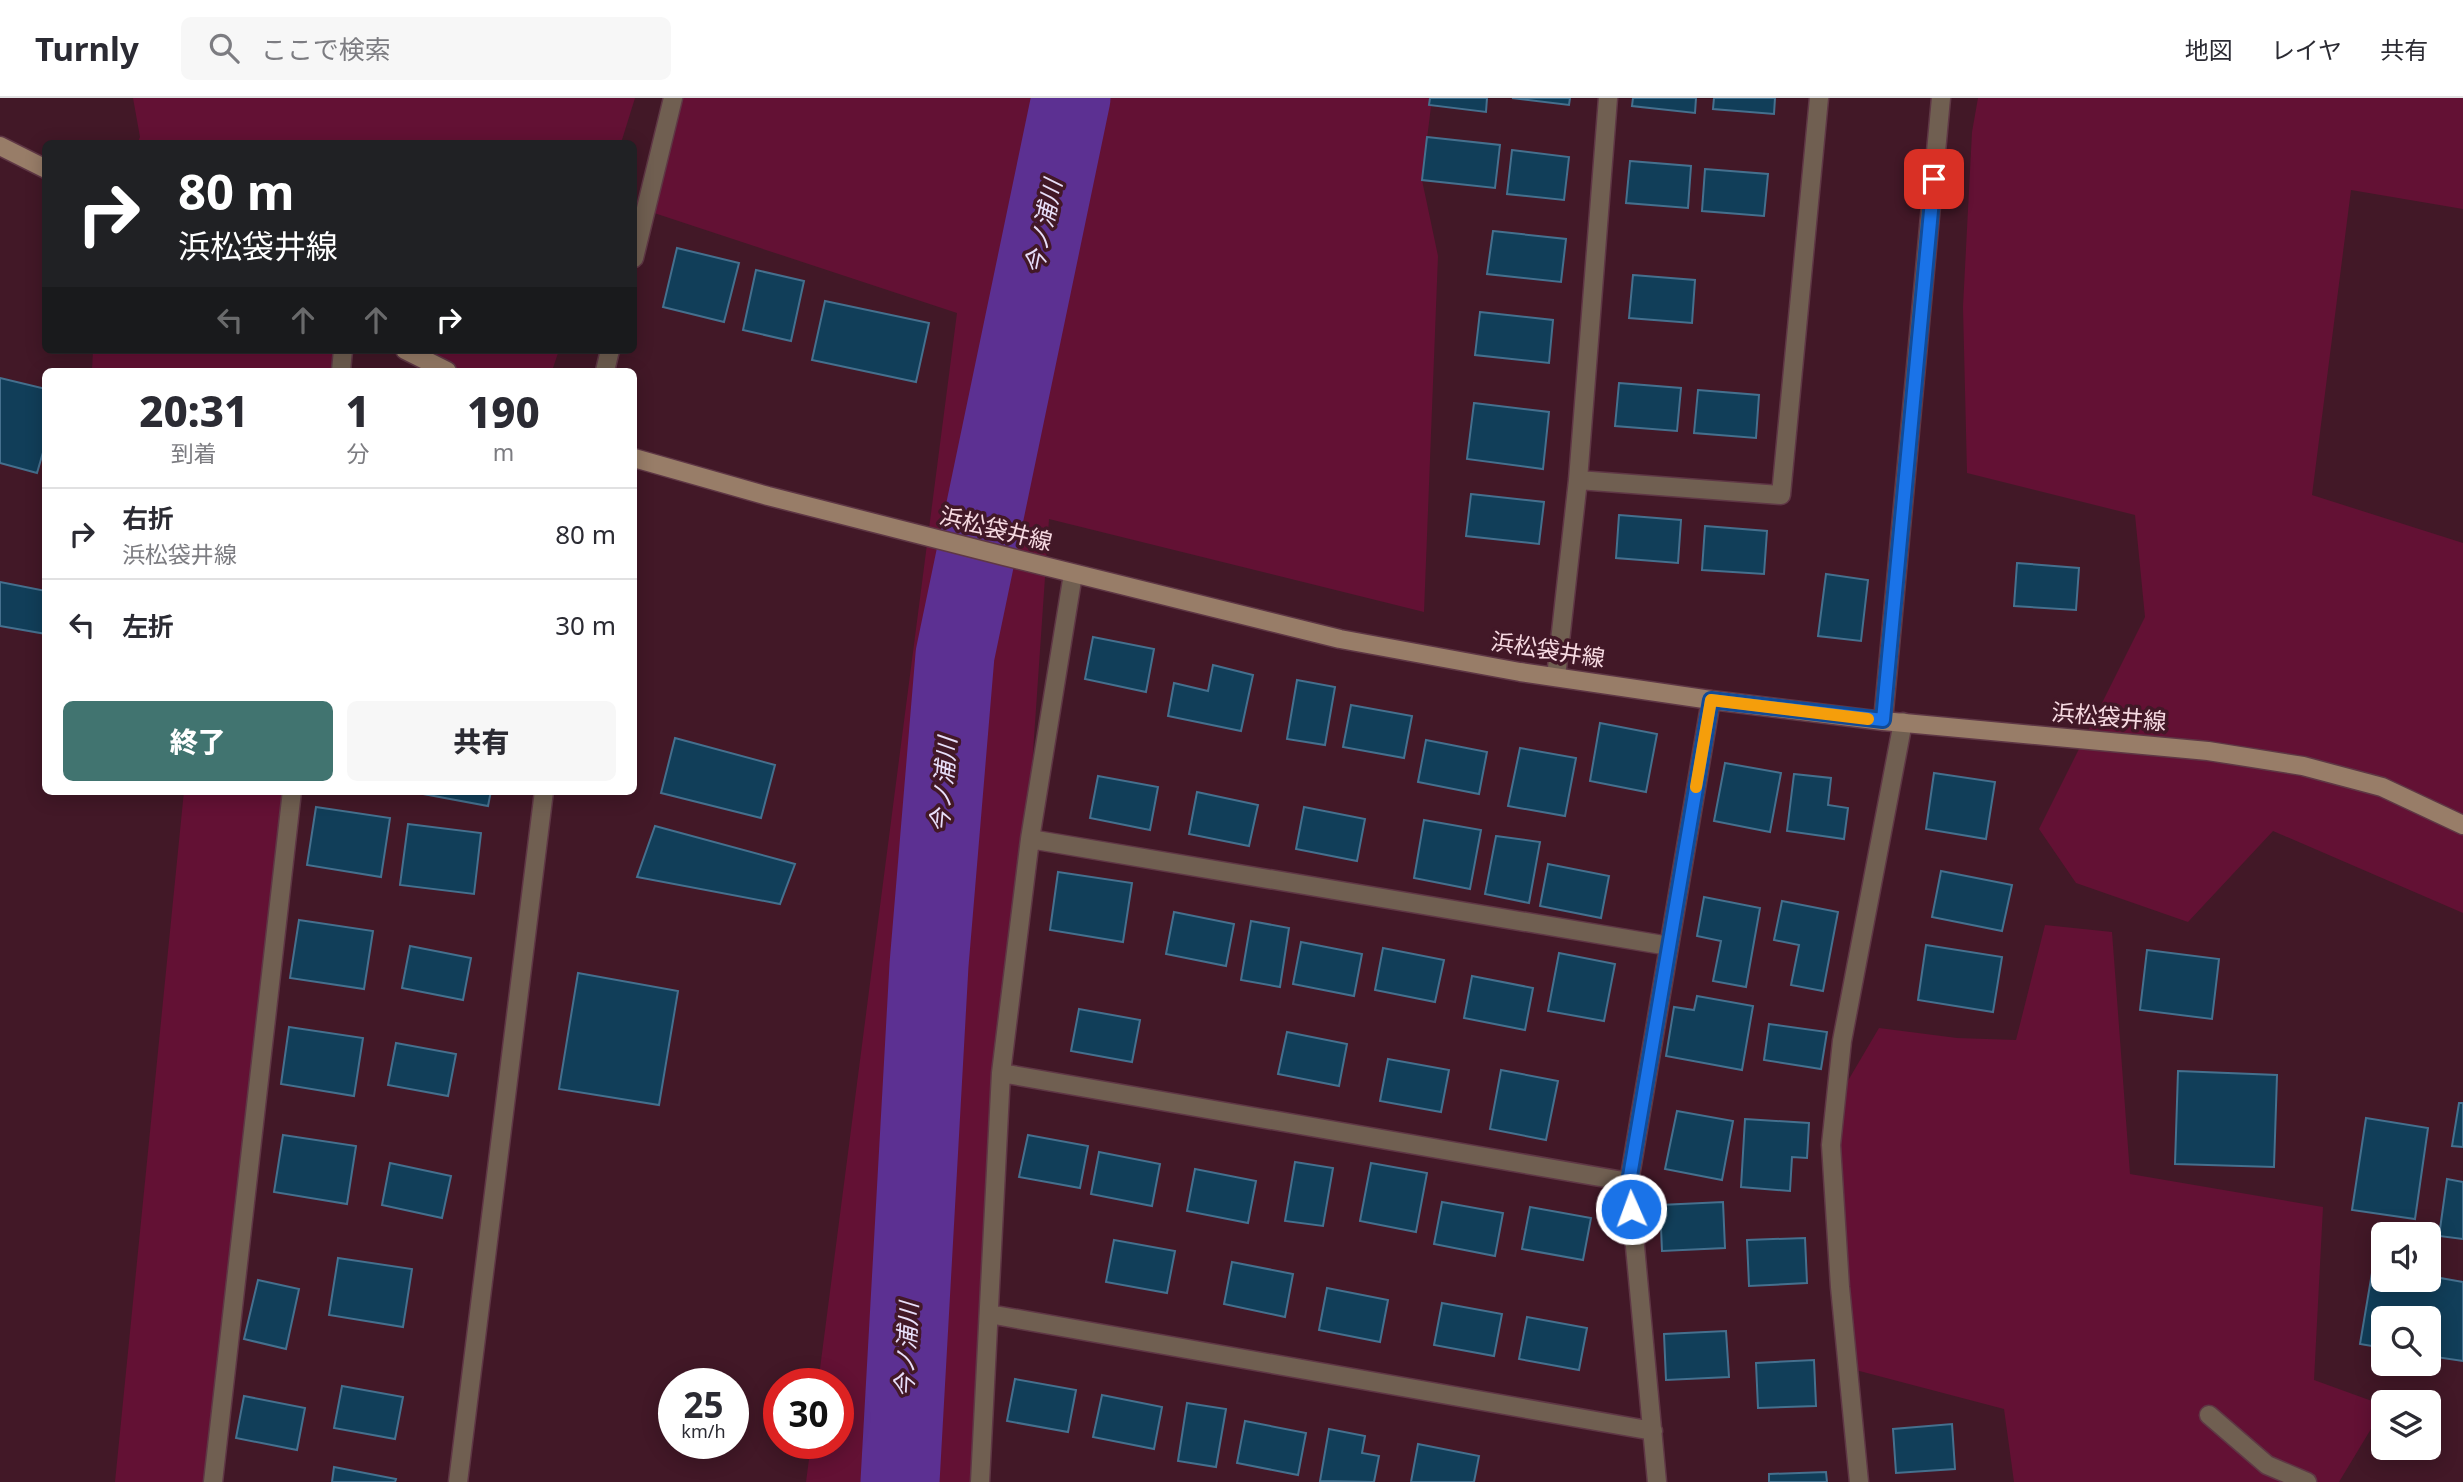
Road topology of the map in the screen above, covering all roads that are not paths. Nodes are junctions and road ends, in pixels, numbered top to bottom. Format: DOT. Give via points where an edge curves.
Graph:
graph roads {
  1 [pos="673,98"];
  2 [pos="1608,98"];
  3 [pos="1819,98"];
  4 [pos="1941,98"];
  5 [pos="0,146"];
  6 [pos="42,167"];
  7 [pos="637,246"];
  8 [pos="413,354"];
  9 [pos="441,368"];
  10 [pos="637,459"];
  11 [pos="1578,480"];
  12 [pos="1073,574"];
  13 [pos="1556,677"];
  14 [pos="1711,700"];
  15 [pos="1883,720"];
  16 [pos="1903,723"];
  17 [pos="292,795"];
  18 [pos="544,795"];
  19 [pos="2463,825"];
  20 [pos="1030,839"];
  21 [pos="1669,946"];
  22 [pos="1001,1073"];
  23 [pos="1629,1182"];
  24 [pos="989,1314"];
  25 [pos="2209,1415"];
  26 [pos="1653,1431"];
  27 [pos="213,1482"];
  28 [pos="458,1482"];
  29 [pos="981,1482"];
  30 [pos="1657,1482"];
  31 [pos="1859,1482"];
  32 [pos="2307,1482"];
  1 -- 7 [label="street"];
  2 -- 11 [label="street"];
  3 -- 11 [label="street" via="1781,495"];
  4 -- 15 [label="street"];
  5 -- 6 [label="main road"];
  8 -- 9 [label="main road"];
  10 -- 12 [label="main road, 浜松袋井線"];
  11 -- 13 [label="street"];
  12 -- 13 [label="main road, 浜松袋井線" via="1340,639"];
  12 -- 20 [label="street"];
  13 -- 14 [label="main road, 浜松袋井線"];
  14 -- 15 [label="main road, 浜松袋井線"];
  14 -- 21 [label="street"];
  15 -- 16 [label="main road, 浜松袋井線"];
  16 -- 19 [label="main road, 浜松袋井線" via="2208,751 2303,766 2382,787"];
  16 -- 31 [label="street" via="1842,1041 1831,1145"];
  17 -- 27 [label="street"];
  18 -- 28 [label="street"];
  20 -- 21 [label="street"];
  20 -- 22 [label="street"];
  21 -- 23 [label="street"];
  22 -- 23 [label="street"];
  22 -- 24 [label="street"];
  23 -- 26 [label="street"];
  24 -- 26 [label="street"];
  24 -- 29 [label="street"];
  25 -- 32 [label="street" via="2267,1465"];
  26 -- 30 [label="street"];
}
